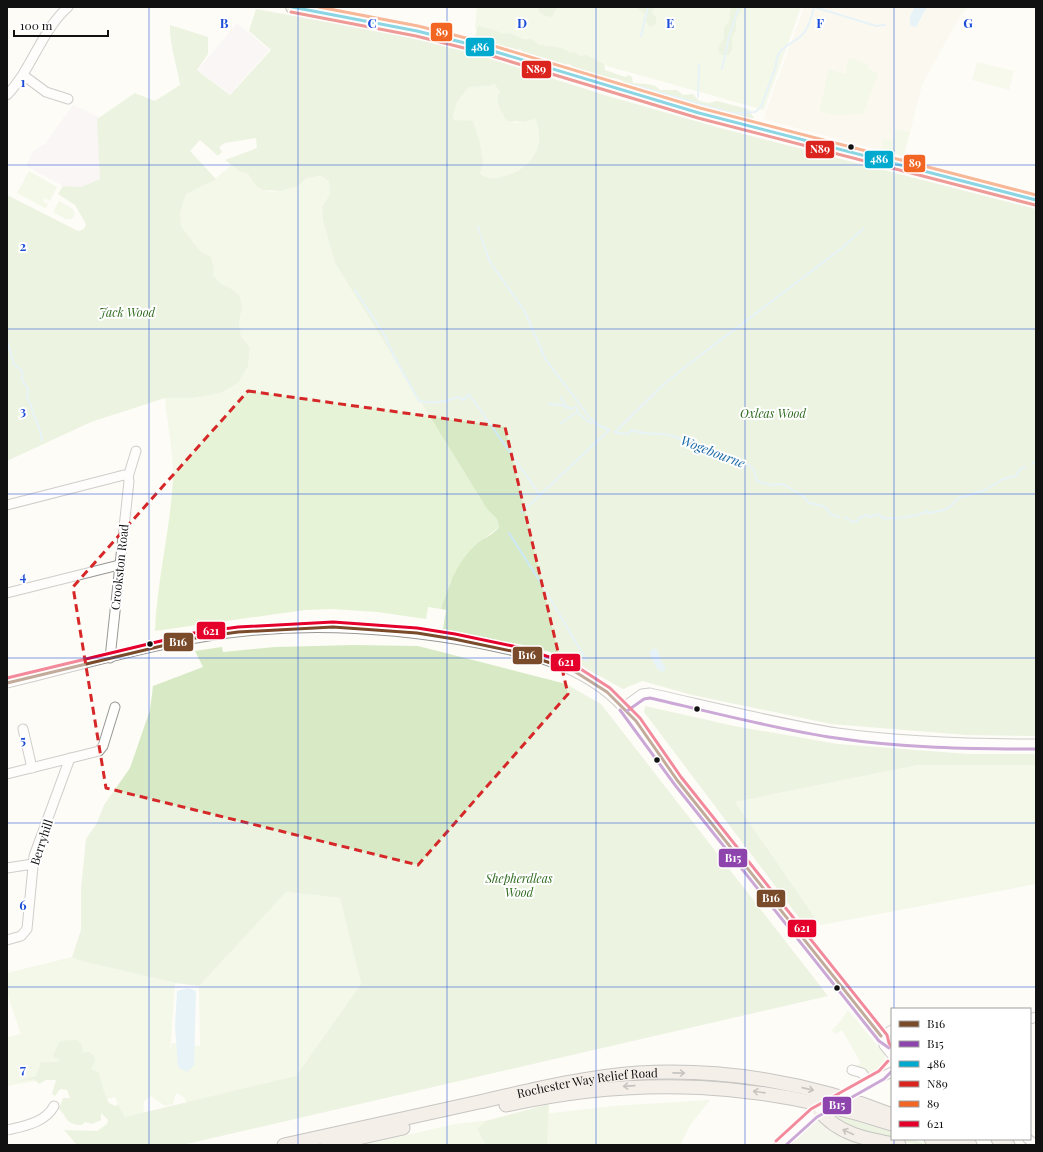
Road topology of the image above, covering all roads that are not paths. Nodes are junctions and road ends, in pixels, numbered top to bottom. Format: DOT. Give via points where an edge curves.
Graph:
graph roads {
  1 [pos="68,7"];
  2 [pos="292,7"];
  3 [pos="23,75"];
  4 [pos="7,95"];
  5 [pos="68,99"];
  6 [pos="1036,200"];
  7 [pos="136,451"];
  8 [pos="128,477"];
  9 [pos="7,505"];
  10 [pos="119,565"];
  11 [pos="7,593"];
  12 [pos="110,658"];
  13 [pos="7,683"];
  14 [pos="115,707"];
  15 [pos="624,707"];
  16 [pos="22,729"];
  17 [pos="1036,744"];
  18 [pos="70,758"];
  19 [pos="32,768"];
  20 [pos="7,774"];
  21 [pos="33,864"];
  22 [pos="7,868"];
  23 [pos="7,940"];
  24 [pos="891,1031"];
  25 [pos="882,1037"];
  26 [pos="891,1043"];
  27 [pos="891,1054"];
  28 [pos="891,1065"];
  29 [pos="852,1070"];
  30 [pos="891,1072"];
  31 [pos="882,1075"];
  32 [pos="869,1082"];
  33 [pos="54,1106"];
  34 [pos="820,1109"];
  35 [pos="891,1115"];
  36 [pos="891,1124"];
  37 [pos="7,1130"];
  38 [pos="942,1140"];
  39 [pos="953,1141"];
  40 [pos="284,1145"];
  41 [pos="327,1145"];
  42 [pos="779,1145"];
  43 [pos="899,1145"];
  44 [pos="970,1145"];
  1 -- 3 [label="street" via="51,27"];
  2 -- 6 [label="main road" via="417,31 473,45 699,113"];
  3 -- 4 [label="street"];
  3 -- 5 [label="street" via="46,92"];
  7 -- 8 [label="street, Crookston Road"];
  8 -- 9 [label="street" via="124,475"];
  8 -- 10 [label="street, Crookston Road"];
  10 -- 11 [label="street"];
  10 -- 12 [label="street, Crookston Road"];
  12 -- 13 [label="street"];
  12 -- 15 [label="street" via="195,638 238,632 333,627 417,633 490,646 547,661 590,680"];
  14 -- 18 [label="street" via="101,749"];
  15 -- 17 [label="street" via="642,694 650,693 741,716 836,733 895,740"];
  15 -- 25 [label="street" via="677,780"];
  16 -- 19 [label="street"];
  18 -- 19 [label="street"];
  18 -- 21 [label="street, Berryhill"];
  19 -- 20 [label="street"];
  21 -- 22 [label="street"];
  21 -- 23 [label="street, Berryhill" via="27,929 21,936"];
  24 -- 25 [label="street"];
  25 -- 26 [label="street"];
  25 -- 27 [label="street" via="884,1045"];
  28 -- 31 [label="street"];
  29 -- 32 [label="street" via="862,1073"];
  30 -- 31 [label="street"];
  31 -- 32 [label="street"];
  32 -- 34 [label="street, bridge"];
  33 -- 37 [label="street" via="38,1121"];
  34 -- 42 [label="street"];
  43 -- 34 [label="highway, one-way" via="853,1134 832,1123"];
  40 -- 35 [label="highway, Rochester Way Relief Road, one-way" via="560,1083 640,1073 694,1073 767,1080 830,1094"];
  36 -- 41 [label="highway, Rochester Way Relief Road, one-way" via="841,1108 775,1094 719,1088 635,1086 538,1098"];
  38 -- 39 [label="highway"];
  39 -- 44 [label="highway"];
}
